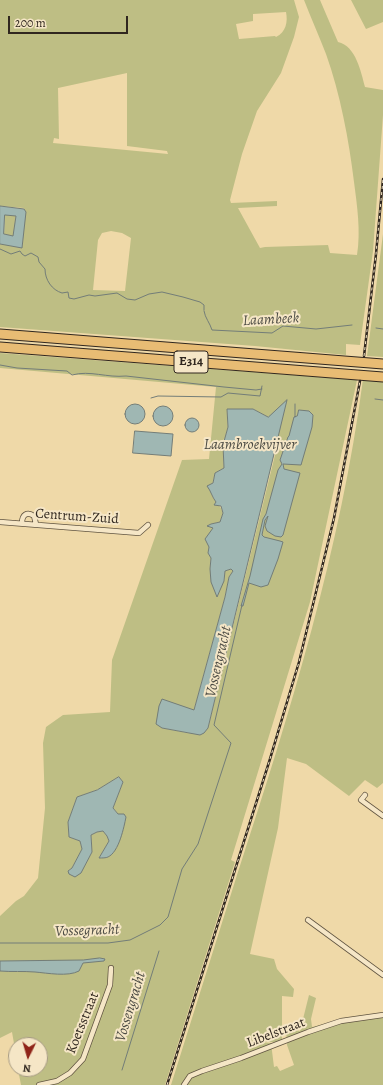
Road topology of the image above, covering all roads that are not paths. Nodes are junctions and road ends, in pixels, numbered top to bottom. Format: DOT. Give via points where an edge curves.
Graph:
graph roads {
  1 [pos="0,334"];
  2 [pos="0,347"];
  3 [pos="383,364"];
  4 [pos="383,377"];
  5 [pos="0,522"];
  6 [pos="22,523"];
  7 [pos="36,524"];
  8 [pos="148,525"];
  9 [pos="365,795"];
  10 [pos="383,816"];
  11 [pos="308,920"];
  12 [pos="111,968"];
  13 [pos="383,975"];
  14 [pos="383,1015"];
  15 [pos="39,1085"];
  16 [pos="184,1085"];
  1 -- 3 [label="highway, E314"];
  2 -- 4 [label="highway, E314"];
  5 -- 6 [label="street, Centrum-Zuid"];
  6 -- 7 [label="street, Centrum-Zuid"];
  6 -- 7 [label="street" via="23,516 29,513 36,519"];
  7 -- 8 [label="street, Centrum-Zuid" via="139,533"];
  9 -- 10 [label="street" via="361,800"];
  11 -- 13 [label="street"];
  12 -- 15 [label="street, Koetsstraat" via="110,984 82,1059 70,1073 57,1081"];
  14 -- 16 [label="street, Libelstraat" via="334,1023 202,1071 190,1076"];
}
